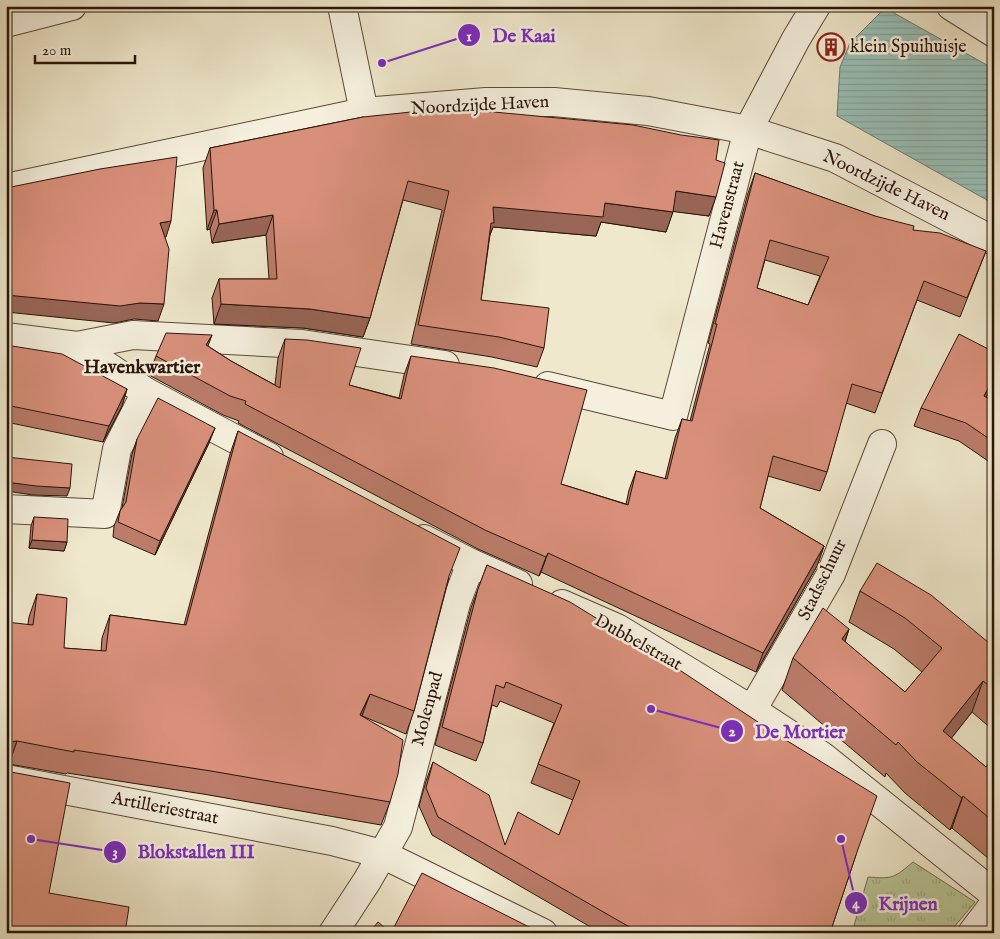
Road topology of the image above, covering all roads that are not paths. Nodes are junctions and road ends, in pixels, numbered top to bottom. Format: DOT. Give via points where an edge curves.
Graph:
graph roads {
  1 [pos="72,6"];
  2 [pos="342,6"];
  3 [pos="816,6"];
  4 [pos="951,6"];
  5 [pos="6,23"];
  6 [pos="994,33"];
  7 [pos="364,112"];
  8 [pos="748,130"];
  9 [pos="6,188"];
  10 [pos="994,241"];
  11 [pos="6,337"];
  12 [pos="77,346"];
  13 [pos="470,369"];
  14 [pos="528,381"];
  15 [pos="146,392"];
  16 [pos="882,444"];
  17 [pos="286,466"];
  18 [pos="6,510"];
  19 [pos="401,526"];
  20 [pos="471,563"];
  21 [pos="752,710"];
  22 [pos="6,779"];
  23 [pos="382,854"];
  24 [pos="994,894"];
  25 [pos="994,904"];
  26 [pos="332,933"];
  27 [pos="543,933"];
  28 [pos="972,933"];
  1 -- 5 [label="street"];
  2 -- 7 [label="street"];
  3 -- 8 [label="street, Havenstraat"];
  4 -- 6 [label="street"];
  7 -- 8 [label="street, Noordzijde Haven" via="486,102 554,102 648,111"];
  7 -- 9 [label="street, Noordzijde Haven"];
  8 -- 10 [label="street, Noordzijde Haven" via="835,158"];
  8 -- 14 [label="street, Havenstraat" via="673,416"];
  11 -- 12 [label="street"];
  12 -- 13 [label="street" via="133,335 302,344"];
  12 -- 15 [label="street"];
  15 -- 17 [label="street"];
  15 -- 18 [label="street" via="117,449 105,514"];
  16 -- 21 [label="street, Stadsschuur" via="831,574"];
  19 -- 20 [label="street, Dubbelstraat"];
  20 -- 21 [label="street, Dubbelstraat" via="617,628"];
  20 -- 23 [label="street, Molenpad" via="456,603 398,826"];
  21 -- 24 [label="street, Dubbelstraat" via="822,756"];
  22 -- 23 [label="street, Artilleriestraat" via="332,841"];
  23 -- 26 [label="street, Molenpad" via="368,881"];
  23 -- 27 [label="street, Artilleriestraat"];
  25 -- 28 [label="street"];
}
